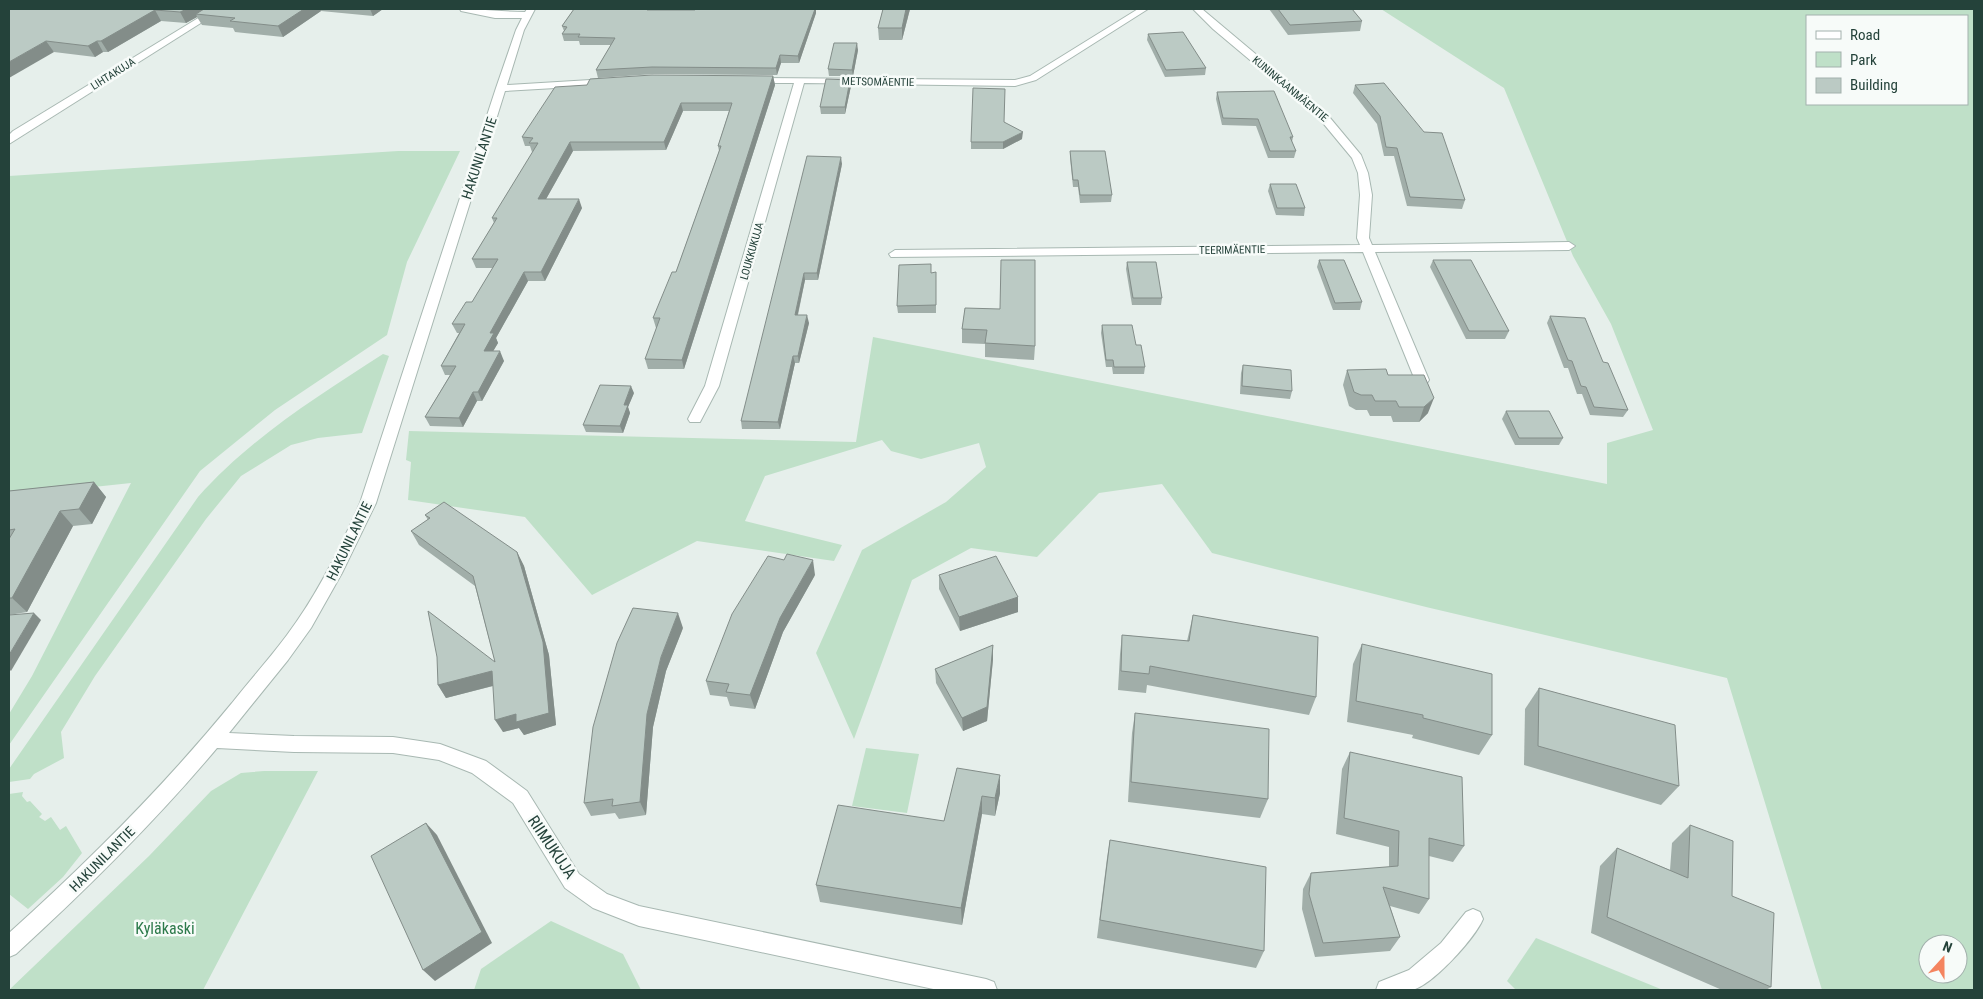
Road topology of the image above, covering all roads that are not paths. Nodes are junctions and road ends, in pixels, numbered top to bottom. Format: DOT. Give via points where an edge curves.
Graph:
graph roads {
  1 [pos="219,9"];
  2 [pos="464,9"];
  3 [pos="1144,9"];
  4 [pos="1197,9"];
  5 [pos="529,12"];
  6 [pos="742,80"];
  7 [pos="800,81"];
  8 [pos="616,82"];
  9 [pos="501,88"];
  10 [pos="9,142"];
  11 [pos="1569,246"];
  12 [pos="1367,248"];
  13 [pos="895,254"];
  14 [pos="1422,380"];
  15 [pos="695,419"];
  16 [pos="214,740"];
  17 [pos="1473,919"];
  18 [pos="9,947"];
  19 [pos="986,990"];
  20 [pos="1387,990"];
  1 -- 10 [label="street, LIHTAKUJA" via="17,133"];
  2 -- 5 [label="street" via="495,15"];
  3 -- 7 [label="street, METSOMÄENTIE" via="1033,78 1015,83"];
  4 -- 12 [label="street, KUNINKAANMÄENTIE" via="1322,115 1357,157 1366,195 1362,229"];
  5 -- 9 [label="street, HAKUNILANTIE"];
  6 -- 7 [label="street, METSOMÄENTIE"];
  7 -- 15 [label="street, LOUKKUKUJA" via="712,386"];
  8 -- 9 [label="street"];
  9 -- 16 [label="street, HAKUNILANTIE" via="368,503 356,531 324,592 293,639"];
  11 -- 12 [label="street, TEERIMÄENTIE"];
  12 -- 13 [label="street, TEERIMÄENTIE"];
  12 -- 14 [label="street, KUNINKAANMÄENTIE"];
  16 -- 18 [label="street, HAKUNILANTIE" via="93,869"];
  16 -- 19 [label="street, RIIMUKUJA" via="393,745 440,752 479,767 520,797 572,880 600,901 639,916"];
  17 -- 20 [label="street" via="1448,950 1416,978"];
}
